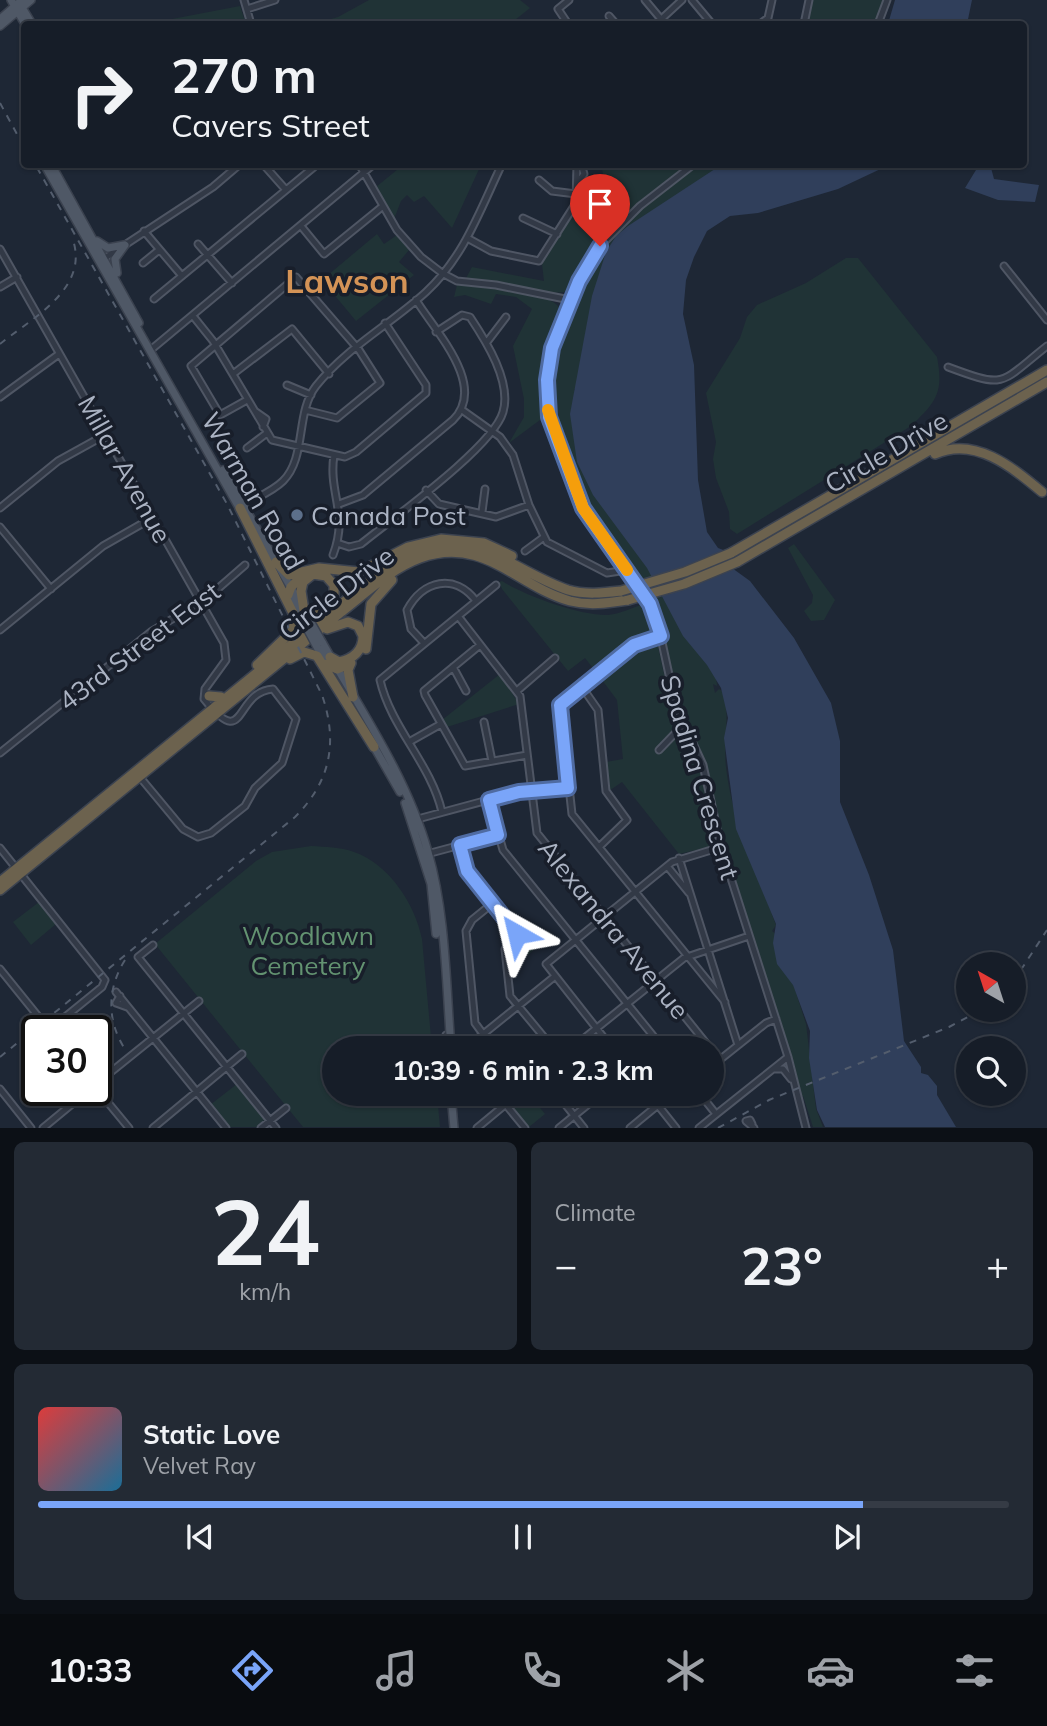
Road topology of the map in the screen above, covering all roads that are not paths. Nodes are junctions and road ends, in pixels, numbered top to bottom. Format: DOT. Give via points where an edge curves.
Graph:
graph roads {
  1 [pos="33,0"];
  2 [pos="244,0"];
  3 [pos="275,0"];
  4 [pos="569,0"];
  5 [pos="645,0"];
  6 [pos="682,0"];
  7 [pos="692,0"];
  8 [pos="772,0"];
  9 [pos="809,0"];
  10 [pos="887,0"];
  11 [pos="16,3"];
  12 [pos="247,9"];
  13 [pos="609,16"];
  14 [pos="23,21"];
  15 [pos="31,21"];
  16 [pos="32,21"];
  17 [pos="250,21"];
  18 [pos="566,21"];
  19 [pos="613,21"];
  20 [pos="659,21"];
  21 [pos="662,21"];
  22 [pos="710,21"];
  23 [pos="764,21"];
  24 [pos="805,21"];
  25 [pos="879,21"];
  26 [pos="1,22"];
  27 [pos="21,23"];
  28 [pos="46,168"];
  29 [pos="53,168"];
  30 [pos="236,168"];
  31 [pos="268,168"];
  32 [pos="313,168"];
  33 [pos="362,168"];
  34 [pos="370,168"];
  35 [pos="500,168"];
  36 [pos="579,168"];
  37 [pos="688,168"];
  38 [pos="365,172"];
  39 [pos="540,180"];
  40 [pos="286,190"];
  41 [pos="576,194"];
  42 [pos="253,204"];
  43 [pos="383,206"];
  44 [pos="259,212"];
  45 [pos="523,218"];
  46 [pos="228,226"];
  47 [pos="301,226"];
  48 [pos="144,232"];
  49 [pos="90,233"];
  50 [pos="233,233"];
  51 [pos="557,234"];
  52 [pos="468,239"];
  53 [pos="198,244"];
  54 [pos="125,245"];
  55 [pos="0,248"];
  56 [pos="159,250"];
  57 [pos="207,255"];
  58 [pos="102,260"];
  59 [pos="143,263"];
  60 [pos="1004,266"];
  61 [pos="442,274"];
  62 [pos="182,276"];
  63 [pos="17,277"];
  64 [pos="579,281"];
  65 [pos="232,283"];
  66 [pos="0,287"];
  67 [pos="125,296"];
  68 [pos="552,296"];
  69 [pos="154,299"];
  70 [pos="416,300"];
  71 [pos="570,300"];
  72 [pos="193,316"];
  73 [pos="506,317"];
  74 [pos="132,319"];
  75 [pos="1047,320"];
  76 [pos="385,323"];
  77 [pos="561,323"];
  78 [pos="436,332"];
  79 [pos="487,342"];
  80 [pos="215,344"];
  81 [pos="1047,346"];
  82 [pos="153,348"];
  83 [pos="356,348"];
  84 [pos="60,354"];
  85 [pos="947,367"];
  86 [pos="1047,368"];
  87 [pos="233,374"];
  88 [pos="329,374"];
  89 [pos="1047,383"];
  90 [pos="287,385"];
  91 [pos="310,395"];
  92 [pos="0,397"];
  93 [pos="247,400"];
  94 [pos="306,410"];
  95 [pos="462,410"];
  96 [pos="494,432"];
  97 [pos="267,433"];
  98 [pos="105,435"];
  99 [pos="297,446"];
  100 [pos="247,448"];
  101 [pos="334,455"];
  102 [pos="898,470"];
  103 [pos="485,489"];
  104 [pos="426,490"];
  105 [pos="1045,495"];
  106 [pos="339,504"];
  107 [pos="529,505"];
  108 [pos="242,507"];
  109 [pos="0,508"];
  110 [pos="482,512"];
  111 [pos="152,518"];
  112 [pos="0,527"];
  113 [pos="544,537"];
  114 [pos="441,539"];
  115 [pos="337,543"];
  116 [pos="525,551"];
  117 [pos="333,555"];
  118 [pos="417,559"];
  119 [pos="276,562"];
  120 [pos="244,565"];
  121 [pos="311,570"];
  122 [pos="627,570"];
  123 [pos="551,583"];
  124 [pos="496,585"];
  125 [pos="51,589"];
  126 [pos="289,591"];
  127 [pos="476,601"];
  128 [pos="200,603"];
  129 [pos="304,615"];
  130 [pos="458,616"];
  131 [pos="0,630"];
  132 [pos="661,636"];
  133 [pos="288,641"];
  134 [pos="424,643"];
  135 [pos="480,645"];
  136 [pos="555,659"];
  137 [pos="289,660"];
  138 [pos="329,660"];
  139 [pos="353,662"];
  140 [pos="453,667"];
  141 [pos="337,669"];
  142 [pos="243,679"];
  143 [pos="582,687"];
  144 [pos="517,690"];
  145 [pos="467,691"];
  146 [pos="236,697"];
  147 [pos="353,697"];
  148 [pos="215,706"];
  149 [pos="484,722"];
  150 [pos="441,724"];
  151 [pos="684,724"];
  152 [pos="409,742"];
  153 [pos="374,747"];
  154 [pos="659,750"];
  155 [pos="0,753"];
  156 [pos="527,755"];
  157 [pos="492,761"];
  158 [pos="137,773"];
  159 [pos="568,788"];
  160 [pos="531,791"];
  161 [pos="489,800"];
  162 [pos="442,812"];
  163 [pos="415,820"];
  164 [pos="498,835"];
  165 [pos="460,845"];
  166 [pos="599,847"];
  167 [pos="721,847"];
  168 [pos="0,848"];
  169 [pos="426,854"];
  170 [pos="679,858"];
  171 [pos="667,866"];
  172 [pos="18,870"];
  173 [pos="0,881"];
  174 [pos="0,890"];
  175 [pos="635,892"];
  176 [pos="691,896"];
  177 [pos="493,903"];
  178 [pos="604,917"];
  179 [pos="749,936"];
  180 [pos="576,940"];
  181 [pos="153,945"];
  182 [pos="708,949"];
  183 [pos="688,956"];
  184 [pos="1,973"];
  185 [pos="554,977"];
  186 [pos="656,981"];
  187 [pos="118,994"];
  188 [pos="199,1001"];
  189 [pos="725,1002"];
  190 [pos="627,1004"];
  191 [pos="518,1006"];
  192 [pos="184,1013"];
  193 [pos="36,1015"];
  194 [pos="66,1015"];
  195 [pos="776,1018"];
  196 [pos="596,1028"];
  197 [pos="483,1034"];
  198 [pos="448,1036"];
  199 [pos="480,1036"];
  200 [pos="543,1036"];
  201 [pos="586,1036"];
  202 [pos="602,1036"];
  203 [pos="652,1036"];
  204 [pos="700,1036"];
  205 [pos="153,1038"];
  206 [pos="738,1045"];
  207 [pos="242,1054"];
  208 [pos="724,1056"];
  209 [pos="788,1057"];
  210 [pos="227,1067"];
  211 [pos="771,1070"];
  212 [pos="112,1073"];
  213 [pos="794,1083"];
  214 [pos="0,1089"];
  215 [pos="197,1091"];
  216 [pos="70,1106"];
  217 [pos="112,1106"];
  218 [pos="454,1106"];
  219 [pos="503,1106"];
  220 [pos="507,1106"];
  221 [pos="567,1106"];
  222 [pos="582,1106"];
  223 [pos="657,1106"];
  224 [pos="659,1106"];
  225 [pos="710,1106"];
  226 [pos="286,1108"];
  227 [pos="716,1114"];
  228 [pos="574,1115"];
  229 [pos="270,1120"];
  230 [pos="31,1128"];
  231 [pos="43,1128"];
  232 [pos="129,1128"];
  233 [pos="153,1128"];
  234 [pos="226,1128"];
  235 [pos="261,1128"];
  236 [pos="276,1128"];
  237 [pos="456,1128"];
  238 [pos="477,1128"];
  239 [pos="525,1128"];
  240 [pos="559,1128"];
  241 [pos="584,1128"];
  242 [pos="630,1128"];
  243 [pos="676,1128"];
  244 [pos="699,1128"];
  245 [pos="806,1128"];
  1 -- 11 [label="main road"];
  1 -- 16 [label="main road"];
  2 -- 12 [label="street"];
  3 -- 12 [label="street"];
  4 -- 18 [label="street" via="558,9"];
  5 -- 20 [label="street"];
  6 -- 21 [label="street"];
  7 -- 22 [label="street"];
  8 -- 23 [label="street"];
  9 -- 24 [label="street"];
  10 -- 25 [label="street"];
  11 -- 14 [label="main road"];
  11 -- 15 [label="main road"];
  11 -- 26 [label="main road"];
  11 -- 26 [label="main road"];
  12 -- 17 [label="street"];
  13 -- 19 [label="street"];
  26 -- 27 [label="main road"];
  28 -- 58 [label="main road, Warman Road"];
  29 -- 49 [label="main road, Warman Road"];
  30 -- 48 [label="street"];
  31 -- 40 [label="street"];
  32 -- 40 [label="street"];
  33 -- 38 [label="street"];
  34 -- 38 [label="street"];
  35 -- 52 [label="street"];
  36 -- 41 [label="street"];
  37 -- 64 [label="street, Spadina Crescent" via="615,229"];
  38 -- 43 [label="street"];
  38 -- 47 [label="street"];
  39 -- 41 [label="street" via="552,191"];
  40 -- 44 [label="street"];
  41 -- 51 [label="street" via="576,203"];
  42 -- 44 [label="street"];
  43 -- 47 [label="street" via="324,254"];
  43 -- 61 [label="street" via="407,243"];
  44 -- 50 [label="street"];
  45 -- 51 [label="street"];
  46 -- 50 [label="street"];
  47 -- 65 [label="street"];
  48 -- 54 [label="street"];
  48 -- 56 [label="street"];
  49 -- 54 [label="main road" via="106,248"];
  49 -- 58 [label="main road, Warman Road"];
  50 -- 57 [label="street"];
  51 -- 52 [label="street" via="536,262 491,251"];
  52 -- 61 [label="street"];
  53 -- 57 [label="street"];
  54 -- 58 [label="street"];
  54 -- 67 [label="main road" via="114,262"];
  55 -- 63 [label="street, Millar Avenue"];
  56 -- 59 [label="street"];
  56 -- 62 [label="street"];
  57 -- 62 [label="street"];
  57 -- 65 [label="street"];
  58 -- 67 [label="main road, Warman Road"];
  58 -- 74 [label="main road, Warman Road"];
  60 -- 75 [label="street"];
  61 -- 68 [label="street" via="457,281"];
  61 -- 70 [label="street"];
  62 -- 69 [label="street"];
  63 -- 66 [label="street"];
  63 -- 84 [label="street, Millar Avenue"];
  64 -- 68 [label="street" via="566,293"];
  64 -- 71 [label="street, Spadina Crescent"];
  65 -- 72 [label="street"];
  67 -- 82 [label="main road, Warman Road"];
  68 -- 71 [label="street"];
  68 -- 77 [label="street" via="562,307"];
  70 -- 76 [label="street"];
  70 -- 78 [label="street"];
  71 -- 77 [label="street, Spadina Crescent"];
  72 -- 80 [label="street"];
  72 -- 82 [label="street"];
  73 -- 79 [label="street"];
  74 -- 82 [label="main road"];
  74 -- 108 [label="main road, Warman Road"];
  76 -- 83 [label="street"];
  76 -- 101 [label="street" via="426,386 426,393 354,454"];
  77 -- 122 [label="street, Spadina Crescent" via="547,380 550,421 583,508"];
  78 -- 79 [label="street" via="467,314"];
  78 -- 95 [label="street" via="465,380"];
  79 -- 96 [label="street" via="505,403"];
  80 -- 83 [label="street" via="296,277"];
  80 -- 87 [label="street"];
  80 -- 93 [label="street" via="191,366 211,402 221,415"];
  81 -- 85 [label="street" via="1001,381 987,382"];
  82 -- 108 [label="main road, Warman Road"];
  83 -- 88 [label="street"];
  83 -- 94 [label="street" via="379,385 337,418"];
  84 -- 92 [label="street"];
  84 -- 98 [label="street, Millar Avenue"];
  86 -- 123 [label="highway, Circle Drive, bridge" via="731,552 672,577 621,591 585,593"];
  87 -- 88 [label="street" via="292,329"];
  87 -- 93 [label="street"];
  88 -- 91 [label="street"];
  89 -- 102 [label="highway, Circle Drive"];
  90 -- 91 [label="street"];
  91 -- 94 [label="street"];
  93 -- 97 [label="street"];
  94 -- 99 [label="street"];
  95 -- 96 [label="street"];
  95 -- 106 [label="street" via="359,498"];
  96 -- 104 [label="street"];
  96 -- 107 [label="street" via="517,463"];
  97 -- 99 [label="street" via="276,442"];
  97 -- 100 [label="street"];
  98 -- 109 [label="street" via="58,461"];
  98 -- 111 [label="street, Millar Avenue"];
  99 -- 101 [label="street"];
  99 -- 108 [label="street" via="285,480"];
  101 -- 106 [label="street" via="332,480"];
  102 -- 105 [label="highway" via="948,448 967,447 1022,475"];
  102 -- 118 [label="highway, Circle Drive, bridge" via="737,562 676,587 628,600 598,605 568,600 470,554"];
  103 -- 110 [label="street"];
  104 -- 110 [label="street" via="439,504"];
  104 -- 115 [label="street" via="361,544"];
  106 -- 115 [label="street"];
  107 -- 110 [label="street" via="500,517"];
  107 -- 113 [label="street"];
  108 -- 119 [label="main road, Warman Road"];
  108 -- 126 [label="main road, Warman Road"];
  108 -- 142 [label="highway" via="296,622"];
  111 -- 125 [label="street" via="103,546"];
  111 -- 128 [label="street, Millar Avenue"];
  112 -- 125 [label="street"];
  113 -- 116 [label="street"];
  113 -- 122 [label="street" via="607,573"];
  114 -- 121 [label="highway" via="408,547 359,572"];
  114 -- 123 [label="highway" via="471,540 500,549"];
  114 -- 133 [label="highway" via="390,562"];
  115 -- 117 [label="street"];
  118 -- 139 [label="highway" via="374,598 368,645"];
  118 -- 146 [label="highway, Circle Drive" via="373,587"];
  119 -- 121 [label="highway" via="289,575"];
  119 -- 126 [label="main road, Warman Road"];
  120 -- 128 [label="street, 43rd Street East"];
  121 -- 126 [label="highway"];
  122 -- 132 [label="street, Spadina Crescent" via="655,614"];
  123 -- 148 [label="highway, Circle Drive" via="476,547 447,545 419,552 356,592"];
  124 -- 127 [label="street"];
  125 -- 131 [label="street"];
  126 -- 129 [label="main road, Warman Road"];
  127 -- 130 [label="street"];
  127 -- 134 [label="street" via="464,586 441,582 424,593 407,610 411,629"];
  128 -- 148 [label="street, Millar Avenue" via="227,652"];
  128 -- 155 [label="street, 43rd Street East" via="152,631"];
  129 -- 133 [label="highway" via="303,582 313,574 326,576 335,587 332,600"];
  129 -- 138 [label="main road, Warman Road, bridge"];
  130 -- 134 [label="street"];
  130 -- 135 [label="street, Alexandra Avenue"];
  132 -- 143 [label="street" via="634,645"];
  132 -- 151 [label="street, Spadina Crescent" via="672,693"];
  133 -- 142 [label="highway"];
  134 -- 152 [label="street" via="380,680 384,700"];
  135 -- 140 [label="street"];
  135 -- 144 [label="street, Alexandra Avenue"];
  136 -- 144 [label="street"];
  137 -- 138 [label="highway" via="333,625 355,624 363,636 358,652 342,662"];
  137 -- 146 [label="highway"];
  137 -- 153 [label="highway" via="304,652 317,656"];
  138 -- 141 [label="highway"];
  138 -- 153 [label="main road, Warman Road"];
  139 -- 141 [label="highway"];
  139 -- 147 [label="highway" via="348,670"];
  140 -- 145 [label="street"];
  140 -- 150 [label="street" via="424,691"];
  141 -- 147 [label="main road, Warman Road"];
  142 -- 148 [label="highway"];
  143 -- 159 [label="street" via="560,705"];
  143 -- 166 [label="street" via="598,709 606,791 627,820"];
  144 -- 156 [label="street, Alexandra Avenue" via="523,704"];
  146 -- 148 [label="highway, Circle Drive"];
  147 -- 163 [label="main road, Warman Road"];
  148 -- 158 [label="highway, Circle Drive"];
  148 -- 158 [label="highway, Circle Drive" via="200,727"];
  148 -- 158 [label="street" via="238,720 246,704 271,689 294,713 296,724 278,768 254,788 245,806 209,834 196,836 183,828"];
  149 -- 157 [label="street"];
  150 -- 152 [label="street"];
  150 -- 157 [label="street" via="465,766"];
  151 -- 154 [label="street"];
  151 -- 167 [label="street, Spadina Crescent" via="703,765"];
  152 -- 162 [label="street" via="438,794"];
  153 -- 163 [label="main road, Warman Road"];
  156 -- 157 [label="street"];
  156 -- 160 [label="street, Alexandra Avenue"];
  158 -- 172 [label="highway, Circle Drive"];
  159 -- 160 [label="street"];
  159 -- 166 [label="street" via="572,814"];
  160 -- 161 [label="street"];
  160 -- 178 [label="street, Alexandra Avenue" via="537,834"];
  161 -- 162 [label="street"];
  161 -- 164 [label="street"];
  162 -- 163 [label="street"];
  163 -- 169 [label="main road, Warman Road"];
  164 -- 165 [label="street"];
  164 -- 180 [label="street" via="503,850"];
  165 -- 169 [label="street"];
  165 -- 177 [label="street" via="467,871"];
  166 -- 175 [label="street"];
  167 -- 170 [label="street"];
  167 -- 179 [label="street, Spadina Crescent"];
  168 -- 172 [label="street"];
  169 -- 198 [label="main road, Warman Road"];
  170 -- 171 [label="street"];
  170 -- 176 [label="street"];
  171 -- 175 [label="street"];
  171 -- 176 [label="street"];
  172 -- 173 [label="highway, Circle Drive"];
  172 -- 174 [label="highway, Circle Drive"];
  172 -- 194 [label="street" via="105,982"];
  175 -- 178 [label="street"];
  175 -- 183 [label="street"];
  176 -- 182 [label="street"];
  177 -- 191 [label="street" via="517,932 505,949 510,996"];
  177 -- 197 [label="street" via="466,930 475,1023"];
  178 -- 180 [label="street"];
  178 -- 186 [label="street, Alexandra Avenue"];
  179 -- 182 [label="street"];
  179 -- 195 [label="street, Spadina Crescent"];
  180 -- 185 [label="street" via="546,964"];
  180 -- 190 [label="street"];
  181 -- 192 [label="street" via="138,957"];
  182 -- 183 [label="street"];
  182 -- 189 [label="street"];
  183 -- 186 [label="street"];
  183 -- 189 [label="street"];
  184 -- 193 [label="street"];
  185 -- 191 [label="street"];
  185 -- 196 [label="street"];
  186 -- 190 [label="street"];
  186 -- 204 [label="street, Alexandra Avenue"];
  187 -- 205 [label="street"];
  188 -- 192 [label="street"];
  189 -- 206 [label="street"];
  190 -- 196 [label="street"];
  190 -- 203 [label="street"];
  191 -- 197 [label="street"];
  191 -- 200 [label="street"];
  192 -- 205 [label="street"];
  192 -- 210 [label="street"];
  195 -- 206 [label="street"];
  195 -- 209 [label="street, Spadina Crescent"];
  196 -- 201 [label="street"];
  196 -- 202 [label="street"];
  197 -- 199 [label="street"];
  205 -- 212 [label="street"];
  205 -- 215 [label="street"];
  206 -- 208 [label="street"];
  207 -- 210 [label="street"];
  209 -- 211 [label="street"];
  209 -- 213 [label="street, Spadina Crescent"];
  210 -- 215 [label="street"];
  210 -- 229 [label="street"];
  211 -- 213 [label="street" via="783,1069"];
  211 -- 227 [label="street"];
  213 -- 245 [label="street, Spadina Crescent"];
  214 -- 230 [label="street"];
  215 -- 233 [label="street"];
  215 -- 234 [label="street"];
  216 -- 231 [label="street"];
  217 -- 232 [label="street"];
  218 -- 237 [label="main road"];
  219 -- 238 [label="street"];
  220 -- 239 [label="street"];
  221 -- 228 [label="street"];
  222 -- 228 [label="street"];
  223 -- 242 [label="street"];
  224 -- 243 [label="street"];
  225 -- 227 [label="street"];
  226 -- 229 [label="street"];
  227 -- 244 [label="street"];
  228 -- 240 [label="street"];
  228 -- 241 [label="street"];
  229 -- 235 [label="street"];
  229 -- 236 [label="street"];
}
